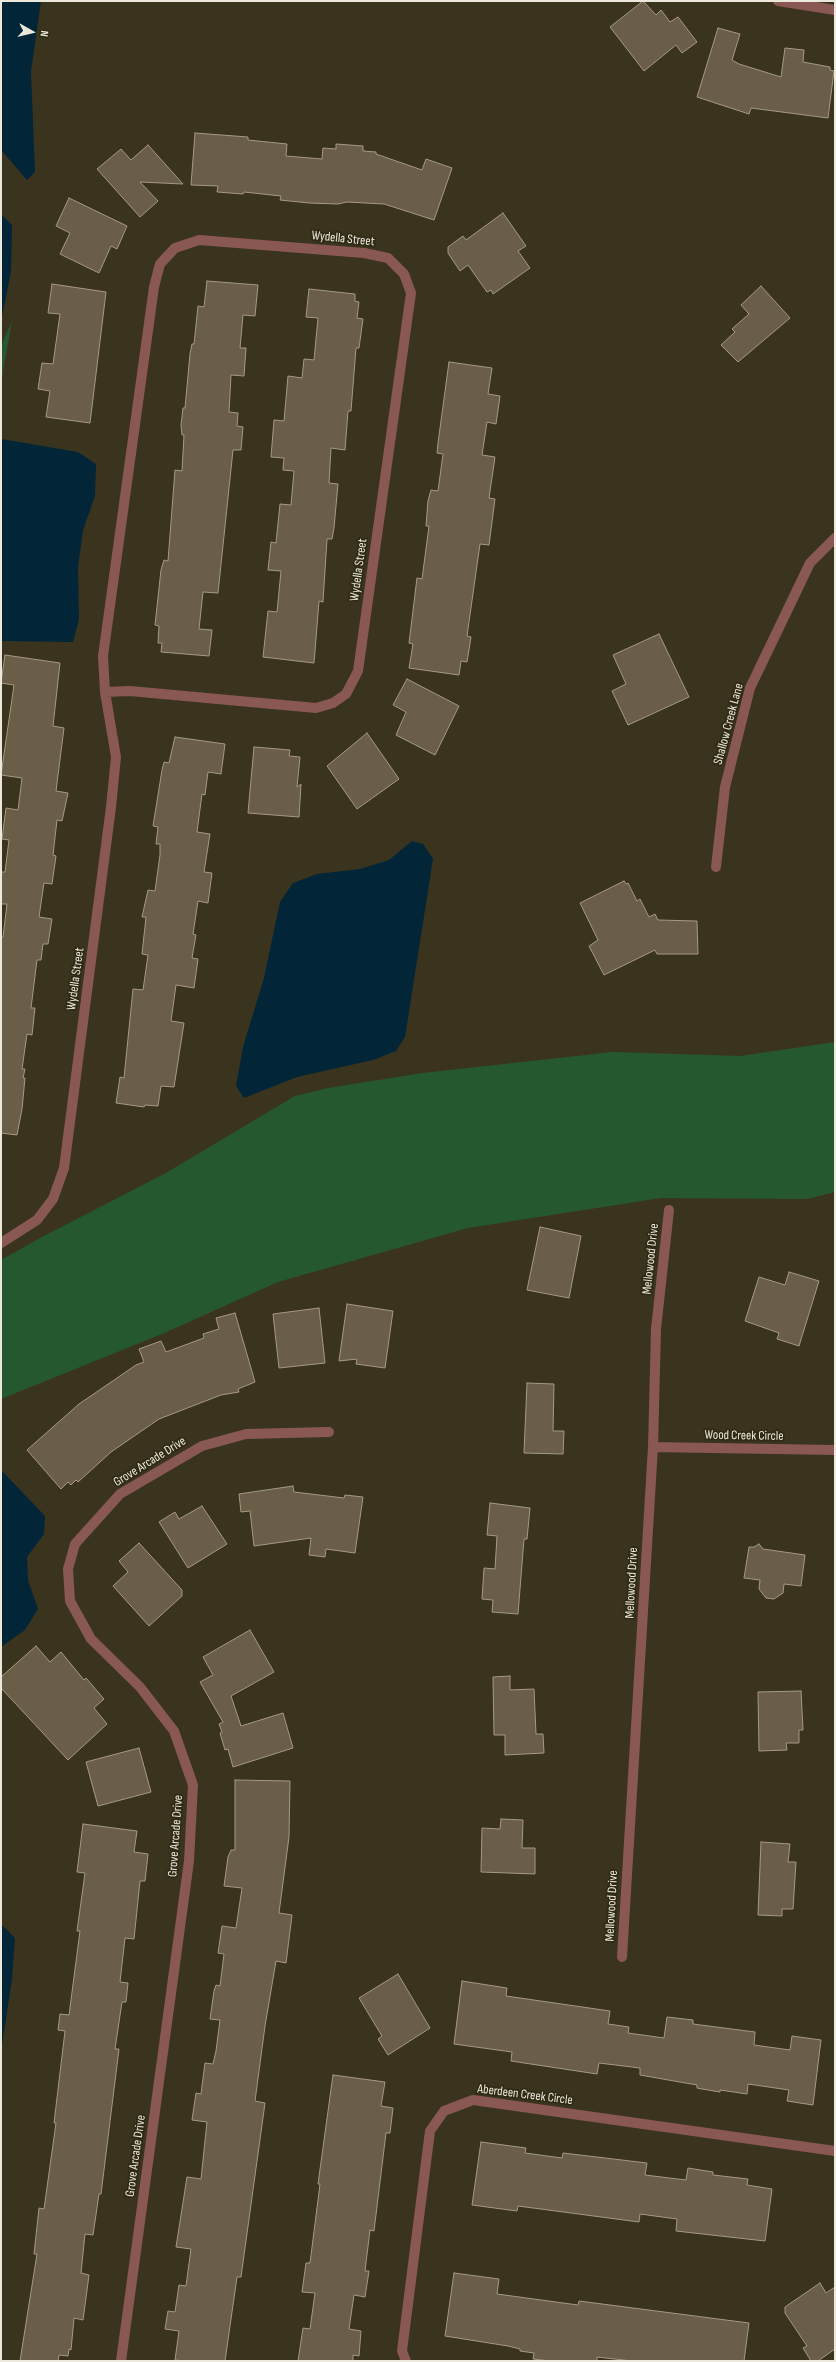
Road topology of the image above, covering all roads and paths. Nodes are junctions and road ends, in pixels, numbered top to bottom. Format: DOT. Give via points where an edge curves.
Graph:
graph roads {
  1 [pos="778,1"];
  2 [pos="835,10"];
  3 [pos="835,538"];
  4 [pos="105,692"];
  5 [pos="716,867"];
  6 [pos="669,1210"];
  7 [pos="1,1243"];
  8 [pos="329,1432"];
  9 [pos="653,1447"];
  10 [pos="835,1450"];
  11 [pos="622,1957"];
  12 [pos="835,2151"];
  13 [pos="121,2361"];
  14 [pos="406,2361"];
  1 -- 2 [label="street"];
  3 -- 5 [label="street, Shallow Creek Lane" via="810,564 750,688 725,787"];
  4 -- 4 [label="street, Wydella Street" via="130,691 316,708 333,703 346,694 358,671 412,292 404,274 388,258 364,253 199,240 175,248 160,264 154,287 103,656"];
  4 -- 7 [label="street, Wydella Street" via="116,757 113,793 64,1168 53,1199 37,1220"];
  6 -- 9 [label="street, Mellowood Drive" via="656,1329"];
  8 -- 13 [label="street, Grove Arcade Drive" via="246,1434 202,1446 120,1494 75,1544 68,1569 70,1602 91,1639 140,1687 174,1731 193,1785 189,1862"];
  9 -- 10 [label="street, Wood Creek Circle"];
  9 -- 11 [label="street, Mellowood Drive"];
  12 -- 14 [label="street, Aberdeen Creek Circle" via="473,2100 444,2111 430,2131 402,2351"];
}
